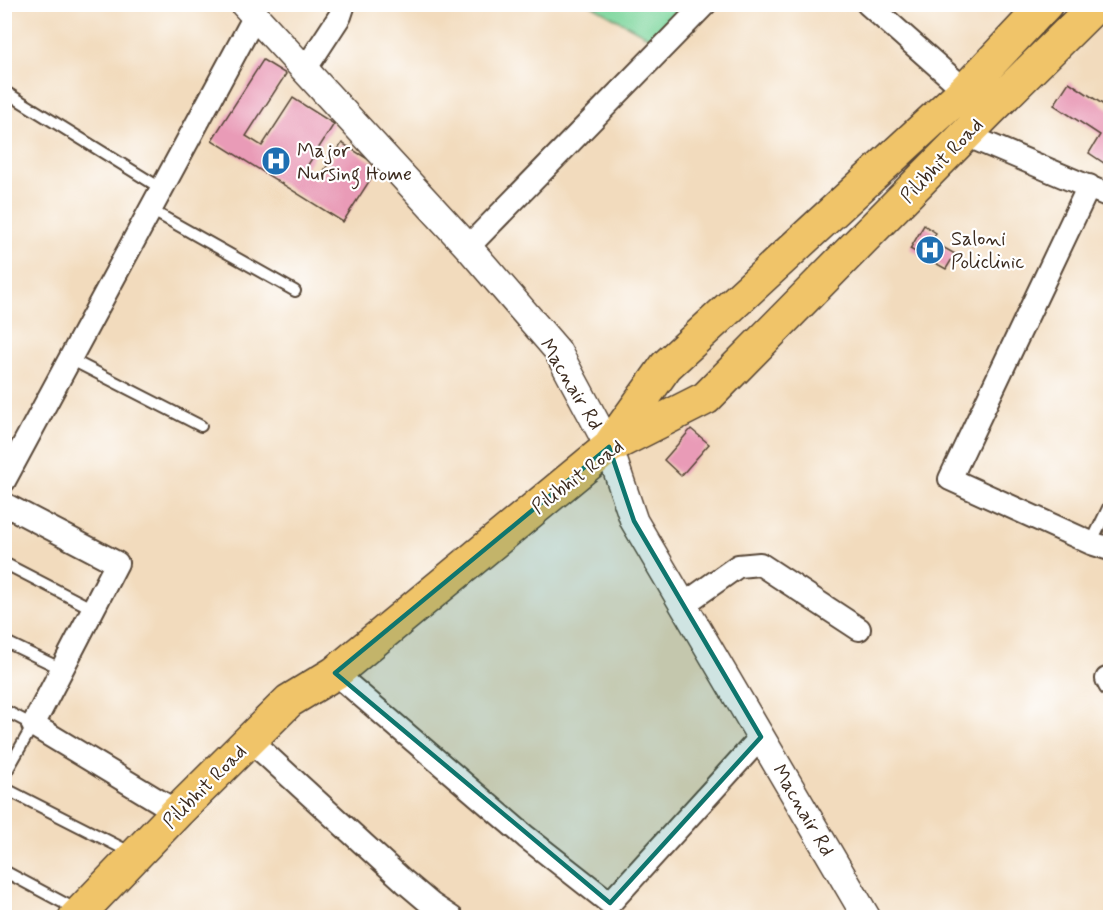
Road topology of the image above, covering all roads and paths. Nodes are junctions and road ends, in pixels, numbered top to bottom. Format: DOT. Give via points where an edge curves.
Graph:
graph roads {
  1 [pos="344,4"];
  2 [pos="705,4"];
  3 [pos="868,4"];
  4 [pos="1046,4"];
  5 [pos="1097,4"];
  6 [pos="249,10"];
  7 [pos="304,71"];
  8 [pos="964,90"];
  9 [pos="4,91"];
  10 [pos="988,112"];
  11 [pos="966,135"];
  12 [pos="1089,186"];
  13 [pos="162,189"];
  14 [pos="1110,196"];
  15 [pos="151,210"];
  16 [pos="468,247"];
  17 [pos="295,291"];
  18 [pos="70,359"];
  19 [pos="201,426"];
  20 [pos="609,447"];
  21 [pos="4,481"];
  22 [pos="4,504"];
  23 [pos="1110,504"];
  24 [pos="1101,546"];
  25 [pos="4,563"];
  26 [pos="683,605"];
  27 [pos="93,609"];
  28 [pos="859,628"];
  29 [pos="4,641"];
  30 [pos="62,669"];
  31 [pos="335,673"];
  32 [pos="4,710"];
  33 [pos="33,724"];
  34 [pos="761,737"];
  35 [pos="250,740"];
  36 [pos="4,776"];
  37 [pos="4,788"];
  38 [pos="177,812"];
  39 [pos="135,855"];
  40 [pos="4,871"];
  41 [pos="77,915"];
  42 [pos="452,918"];
  43 [pos="867,918"];
  1 -- 7 [label="street"];
  2 -- 16 [label="street"];
  3 -- 8 [label="street"];
  4 -- 8 [label="highway"];
  5 -- 10 [label="highway, Pilibhit Road"];
  6 -- 7 [label="street, Macnair Rd"];
  6 -- 13 [label="street"];
  7 -- 16 [label="street, Macnair Rd"];
  8 -- 10 [label="street"];
  8 -- 20 [label="highway" via="666,366"];
  9 -- 13 [label="lane"];
  10 -- 11 [label="highway, Pilibhit Road"];
  11 -- 12 [label="street"];
  11 -- 20 [label="highway, Pilibhit Road" via="706,398"];
  12 -- 14 [label="street"];
  12 -- 24 [label="street" via="950,480"];
  13 -- 15 [label="street"];
  15 -- 17 [label="lane"];
  15 -- 18 [label="street"];
  16 -- 20 [label="street, Macnair Rd" via="557,350"];
  18 -- 19 [label="lane"];
  18 -- 21 [label="street"];
  20 -- 26 [label="street, Macnair Rd" via="634,521"];
  20 -- 31 [label="highway, Pilibhit Road"];
  22 -- 27 [label="street" via="117,563"];
  23 -- 24 [label="lane"];
  25 -- 27 [label="lane"];
  26 -- 28 [label="street" via="738,566 760,564"];
  26 -- 34 [label="street, Macnair Rd"];
  27 -- 30 [label="street"];
  29 -- 30 [label="lane"];
  30 -- 33 [label="street"];
  31 -- 34 [label="street" via="526,837 610,903"];
  31 -- 35 [label="highway, Pilibhit Road" via="289,700"];
  32 -- 33 [label="lane"];
  33 -- 36 [label="lane"];
  33 -- 38 [label="street"];
  34 -- 43 [label="street, Macnair Rd"];
  35 -- 38 [label="highway, Pilibhit Road"];
  35 -- 42 [label="street" via="405,882"];
  37 -- 39 [label="lane"];
  38 -- 39 [label="highway, Pilibhit Road"];
  39 -- 41 [label="highway, Pilibhit Road"];
  40 -- 41 [label="lane"];
}
